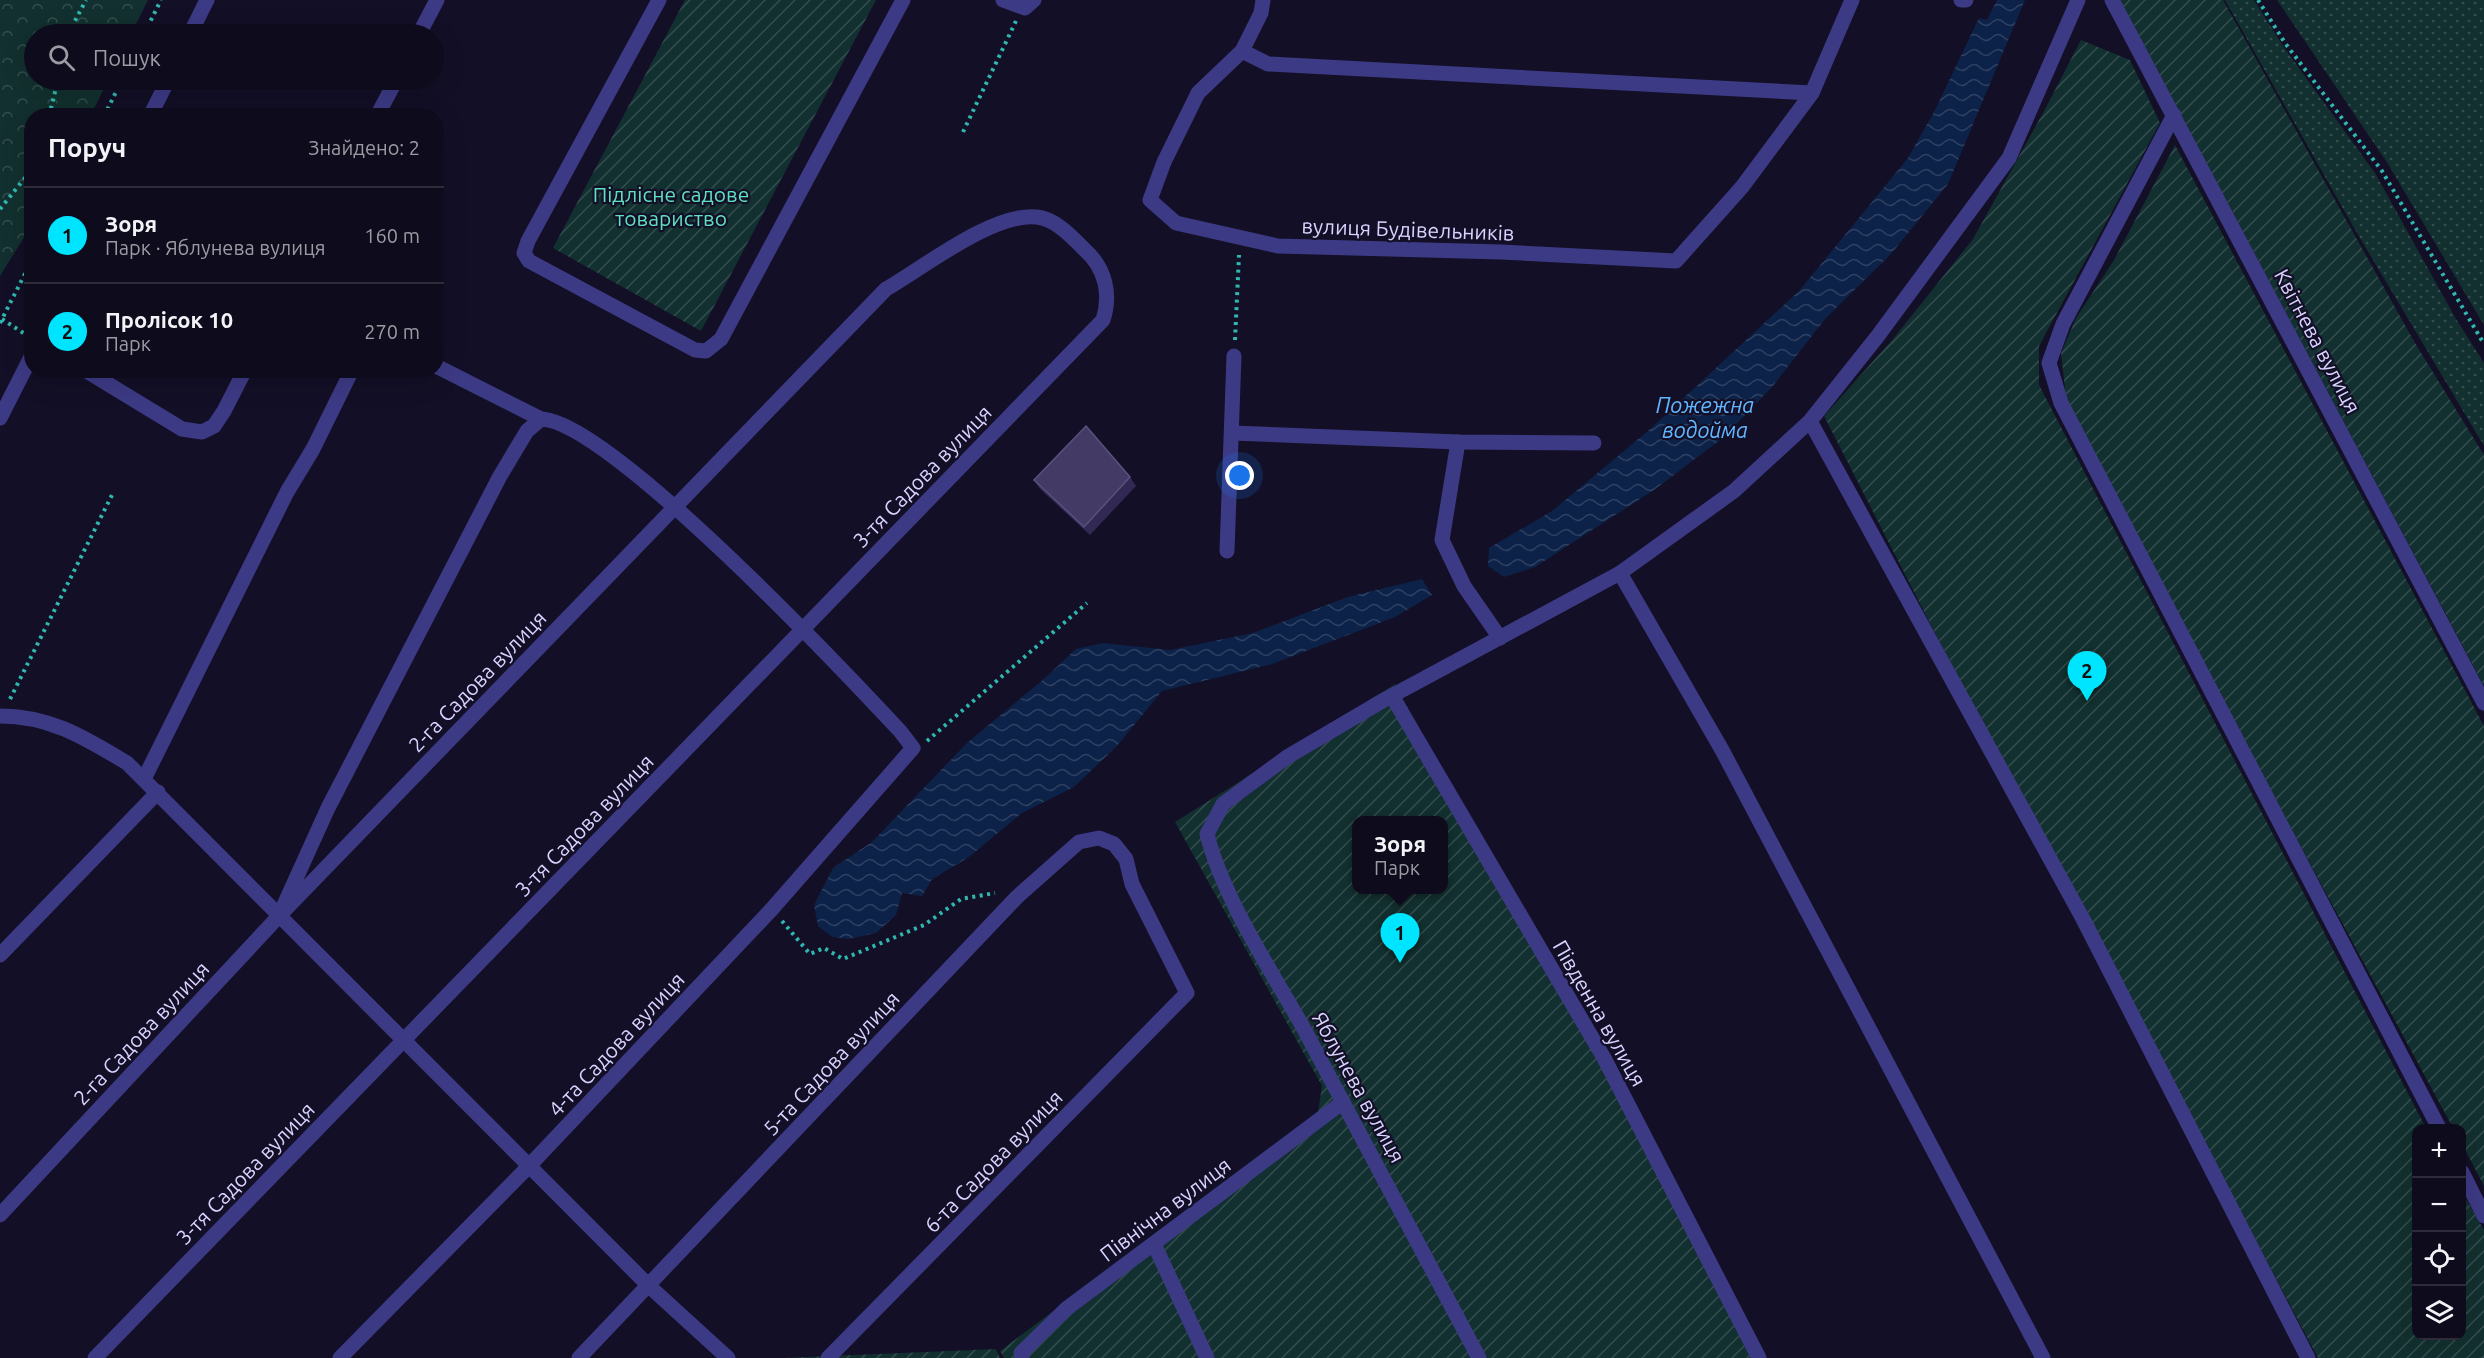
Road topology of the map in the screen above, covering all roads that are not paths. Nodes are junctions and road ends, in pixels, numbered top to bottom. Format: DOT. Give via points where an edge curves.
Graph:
graph roads {
  1 [pos="207,0"];
  2 [pos="437,0"];
  3 [pos="659,0"];
  4 [pos="903,0"];
  5 [pos="1003,0"];
  6 [pos="1263,0"];
  7 [pos="1852,0"];
  8 [pos="1961,0"];
  9 [pos="1966,0"];
  10 [pos="2078,0"];
  11 [pos="2112,0"];
  12 [pos="1030,4"];
  13 [pos="195,24"];
  14 [pos="424,24"];
  15 [pos="1242,51"];
  16 [pos="163,90"];
  17 [pos="391,90"];
  18 [pos="1812,93"];
  19 [pos="154,108"];
  20 [pos="381,108"];
  21 [pos="2174,115"];
  22 [pos="1018,219"];
  23 [pos="1234,356"];
  24 [pos="444,370"];
  25 [pos="24,371"];
  26 [pos="98,378"];
  27 [pos="241,378"];
  28 [pos="348,378"];
  29 [pos="0,418"];
  30 [pos="541,418"];
  31 [pos="1810,421"];
  32 [pos="1232,433"];
  33 [pos="1458,442"];
  34 [pos="1594,443"];
  35 [pos="675,507"];
  36 [pos="1227,551"];
  37 [pos="1620,573"];
  38 [pos="803,628"];
  39 [pos="1500,638"];
  40 [pos="1392,696"];
  41 [pos="2484,703"];
  42 [pos="1,716"];
  43 [pos="144,779"];
  44 [pos="158,792"];
  45 [pos="279,916"];
  46 [pos="0,955"];
  47 [pos="1187,993"];
  48 [pos="404,1041"];
  49 [pos="1343,1102"];
  50 [pos="2437,1124"];
  51 [pos="530,1166"];
  52 [pos="2465,1178"];
  53 [pos="0,1215"];
  54 [pos="2484,1216"];
  55 [pos="1154,1244"];
  56 [pos="649,1286"];
  57 [pos="95,1358"];
  58 [pos="340,1358"];
  59 [pos="579,1358"];
  60 [pos="728,1358"];
  61 [pos="828,1358"];
  62 [pos="1022,1358"];
  63 [pos="1207,1358"];
  64 [pos="1479,1358"];
  65 [pos="1759,1358"];
  66 [pos="2043,1358"];
  67 [pos="2308,1358"];
  1 -- 13 [label="street"];
  2 -- 14 [label="street"];
  3 -- 4 [label="street" via="525,253 529,261 695,350 706,351 721,339"];
  5 -- 12 [label="street"];
  6 -- 15 [label="street" via="1261,13"];
  7 -- 18 [label="street"];
  8 -- 9 [label="street"];
  10 -- 31 [label="street" via="2009,158"];
  11 -- 21 [label="street, Квітнева вулиця"];
  15 -- 18 [label="street" via="1268,64"];
  15 -- 18 [label="street, вулиця Будівельників" via="1198,93 1150,200 1176,223 1278,246 1676,261 1742,187"];
  16 -- 19 [label="street"];
  17 -- 20 [label="street"];
  21 -- 41 [label="street, Квітнева вулиця"];
  21 -- 50 [label="street" via="2063,324 2049,363 2061,403"];
  22 -- 35 [label="street, 2-га Садова вулиця" via="954,245 886,290"];
  22 -- 38 [label="street, 3-тя Садова вулиця" via="1037,217 1059,226 1088,252 1106,280 1108,304 1102,320"];
  23 -- 32 [label="street"];
  24 -- 30 [label="street"];
  25 -- 29 [label="street"];
  26 -- 27 [label="street" via="182,429 202,432 214,426"];
  28 -- 43 [label="street"];
  30 -- 35 [label="street" via="551,419 598,446"];
  30 -- 45 [label="street" via="527,431 500,476 328,808"];
  31 -- 37 [label="street" via="1734,491"];
  31 -- 67 [label="street" via="2083,919"];
  32 -- 33 [label="street"];
  32 -- 36 [label="street"];
  33 -- 34 [label="street"];
  33 -- 39 [label="street" via="1442,540 1464,586"];
  35 -- 38 [label="street"];
  35 -- 45 [label="street, 2-га Садова вулиця"];
  37 -- 39 [label="street"];
  37 -- 66 [label="street" via="1727,760"];
  38 -- 48 [label="street, 3-тя Садова вулиця"];
  38 -- 51 [label="street, 4-та Садова вулиця" via="913,748 771,910"];
  39 -- 40 [label="street"];
  40 -- 49 [label="street, Яблунева вулиця" via="1287,757 1223,804 1207,834 1213,858 1244,920"];
  40 -- 65 [label="street, Південна вулиця" via="1604,1058"];
  42 -- 43 [label="street" via="44,720 84,737 127,763"];
  43 -- 44 [label="street"];
  44 -- 45 [label="street"];
  44 -- 46 [label="street"];
  45 -- 48 [label="street"];
  45 -- 53 [label="street, 2-га Садова вулиця"];
  47 -- 56 [label="street, 5-та Садова вулиця" via="1132,884 1126,859 1114,844 1099,838 1079,842 1017,897"];
  47 -- 61 [label="street, 6-та Садова вулиця"];
  48 -- 51 [label="street"];
  48 -- 57 [label="street, 3-тя Садова вулиця"];
  49 -- 55 [label="street, Північна вулиця"];
  49 -- 64 [label="street, Яблунева вулиця"];
  51 -- 56 [label="street"];
  51 -- 58 [label="street, 4-та Садова вулиця"];
  52 -- 54 [label="street"];
  55 -- 62 [label="street, Північна вулиця" via="1066,1309 1021,1353"];
  55 -- 63 [label="street"];
  56 -- 59 [label="street, 5-та Садова вулиця"];
  56 -- 60 [label="street"];
}
